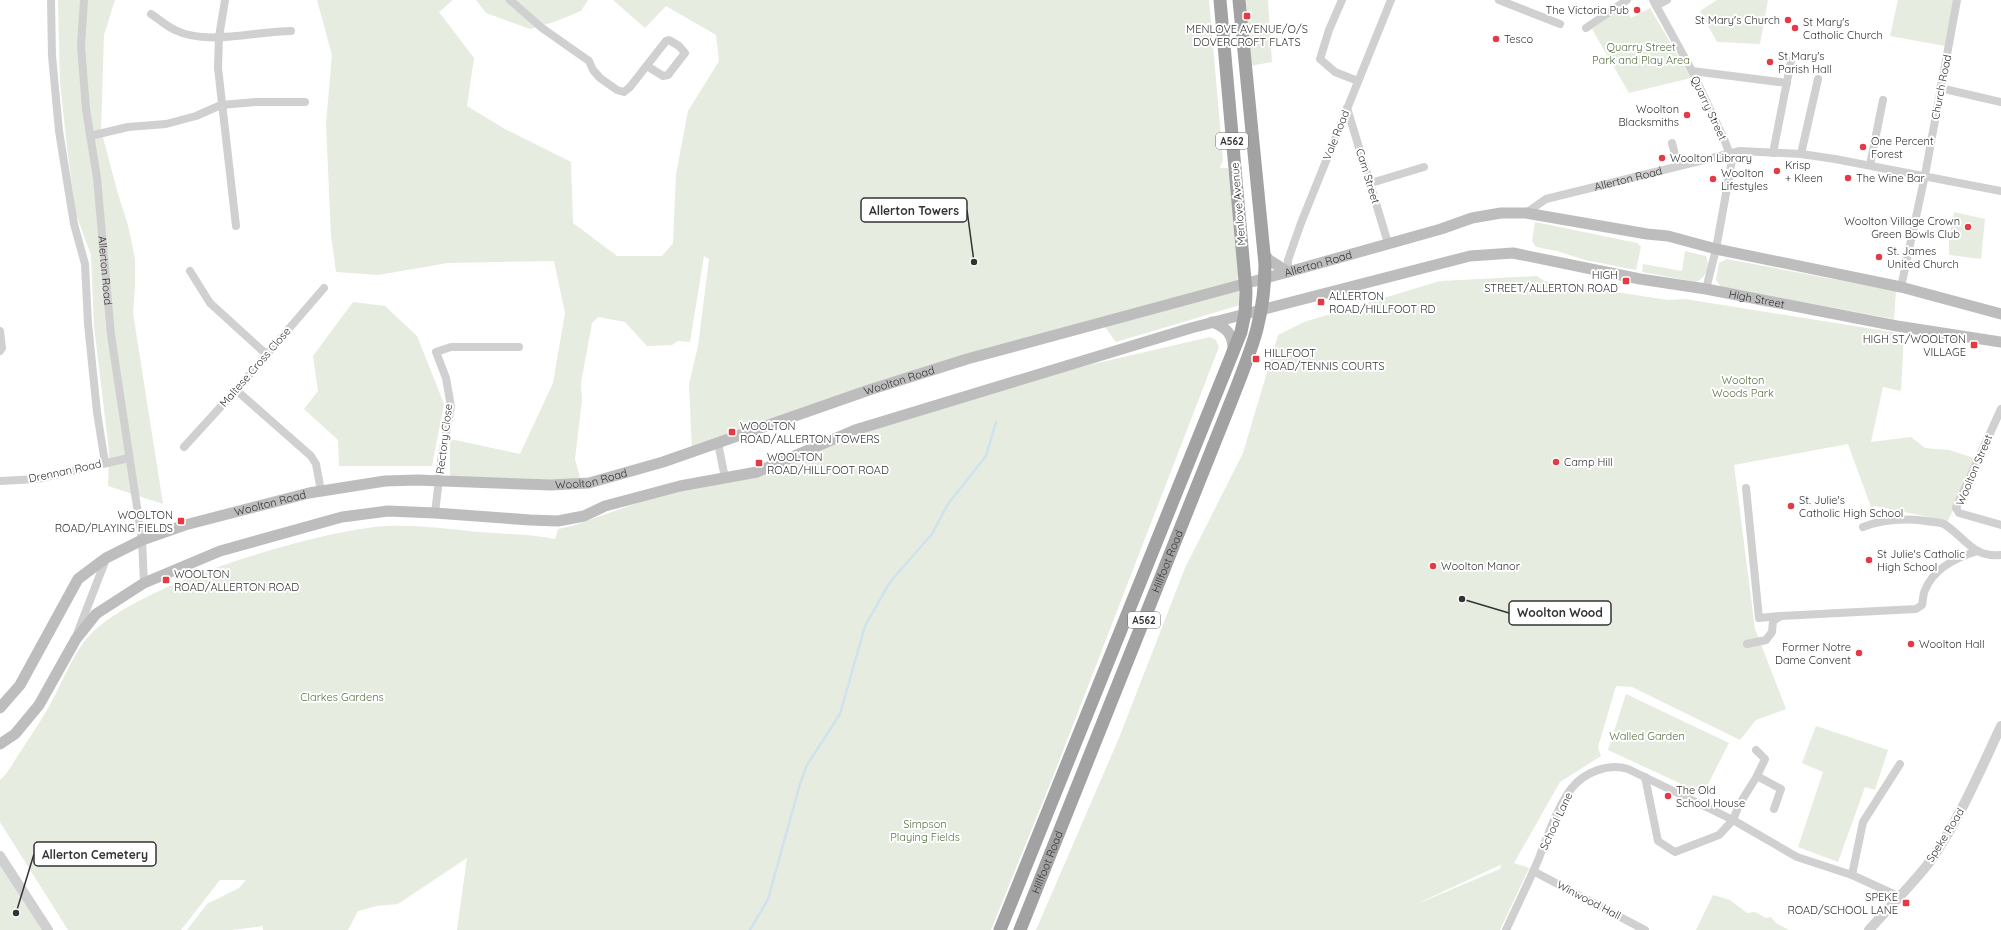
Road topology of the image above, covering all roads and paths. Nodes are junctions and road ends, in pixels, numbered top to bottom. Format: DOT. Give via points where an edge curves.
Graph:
graph roads {
  1 [pos="51,0"];
  2 [pos="84,0"];
  3 [pos="225,0"];
  4 [pos="510,0"];
  5 [pos="1220,0"];
  6 [pos="1239,0"];
  7 [pos="1342,0"];
  8 [pos="1391,0"];
  9 [pos="1499,0"];
  10 [pos="1627,0"];
  11 [pos="1667,0"];
  12 [pos="1957,0"];
  13 [pos="1655,3"];
  14 [pos="151,14"];
  15 [pos="1560,24"];
  16 [pos="1586,28"];
  17 [pos="291,31"];
  18 [pos="219,37"];
  19 [pos="1791,61"];
  20 [pos="647,66"];
  21 [pos="1692,71"];
  22 [pos="1818,79"];
  23 [pos="1358,81"];
  24 [pos="1787,82"];
  25 [pos="1940,88"];
  26 [pos="1883,100"];
  27 [pos="305,102"];
  28 [pos="2001,102"];
  29 [pos="221,105"];
  30 [pos="1347,108"];
  31 [pos="90,136"];
  32 [pos="1672,143"];
  33 [pos="1730,153"];
  34 [pos="1773,153"];
  35 [pos="1802,154"];
  36 [pos="1870,165"];
  37 [pos="1678,166"];
  38 [pos="1424,167"];
  39 [pos="1925,175"];
  40 [pos="1371,183"];
  41 [pos="2001,191"];
  42 [pos="1526,213"];
  43 [pos="236,226"];
  44 [pos="1388,243"];
  45 [pos="1716,250"];
  46 [pos="1264,252"];
  47 [pos="190,272"];
  48 [pos="1288,272"];
  49 [pos="1265,278"];
  50 [pos="1245,283"];
  51 [pos="1901,287"];
  52 [pos="324,288"];
  53 [pos="1706,289"];
  54 [pos="1263,308"];
  55 [pos="1245,313"];
  56 [pos="2001,314"];
  57 [pos="1212,322"];
  58 [pos="0,331"];
  59 [pos="2001,342"];
  60 [pos="519,347"];
  61 [pos="1234,349"];
  62 [pos="0,351"];
  63 [pos="266,354"];
  64 [pos="236,390"];
  65 [pos="2001,409"];
  66 [pos="718,443"];
  67 [pos="184,446"];
  68 [pos="129,458"];
  69 [pos="105,463"];
  70 [pos="725,478"];
  71 [pos="0,481"];
  72 [pos="439,481"];
  73 [pos="1746,488"];
  74 [pos="320,491"];
  75 [pos="435,513"];
  76 [pos="2001,525"];
  77 [pos="1863,527"];
  78 [pos="142,540"];
  79 [pos="1978,551"];
  80 [pos="2001,555"];
  81 [pos="106,558"];
  82 [pos="144,583"];
  83 [pos="1781,616"];
  84 [pos="76,639"];
  85 [pos="1746,644"];
  86 [pos="0,708"];
  87 [pos="2001,726"];
  88 [pos="0,744"];
  89 [pos="1756,750"];
  90 [pos="1900,764"];
  91 [pos="1758,776"];
  92 [pos="1645,777"];
  93 [pos="1774,809"];
  94 [pos="1733,820"];
  95 [pos="0,856"];
  96 [pos="1533,871"];
  97 [pos="1852,875"];
  98 [pos="1900,897"];
  99 [pos="48,930"];
  100 [pos="1000,930"];
  101 [pos="1020,930"];
  102 [pos="1506,930"];
  103 [pos="1645,930"];
  104 [pos="1869,930"];
  1 -- 69 [label="street, Allerton Road" via="52,56 59,131 74,224 85,264 88,324"];
  2 -- 31 [label="street, Allerton Road" via="81,46"];
  3 -- 18 [label="street"];
  4 -- 20 [label="street" via="542,28 589,61 600,78 617,90 624,92"];
  5 -- 50 [label="highway, Menlove Avenue / A562"];
  6 -- 46 [label="highway, Menlove Avenue / A562"];
  7 -- 23 [label="street" via="1320,59 1335,72"];
  8 -- 23 [label="street, Vale Road"];
  9 -- 15 [label="street"];
  10 -- 16 [label="street"];
  11 -- 13 [label="street"];
  12 -- 25 [label="street, Church Road"];
  13 -- 21 [label="street, Quarry Street"];
  14 -- 18 [label="street" via="175,30"];
  17 -- 18 [label="street"];
  18 -- 29 [label="street"];
  19 -- 24 [label="street"];
  20 -- 20 [label="street" via="666,41 669,40 679,46 684,53 668,75 663,76"];
  21 -- 24 [label="street"];
  21 -- 33 [label="street, Quarry Street"];
  22 -- 35 [label="street"];
  23 -- 30 [label="street, Vale Road"];
  24 -- 34 [label="street"];
  25 -- 28 [label="street"];
  25 -- 39 [label="street, Church Road"];
  26 -- 36 [label="street"];
  27 -- 29 [label="street"];
  29 -- 31 [label="street" via="196,116 166,124 128,127"];
  29 -- 43 [label="street"];
  30 -- 40 [label="street, Cam Street"];
  30 -- 48 [label="street, Vale Road" via="1288,260"];
  31 -- 68 [label="street, Allerton Road" via="97,178 111,335"];
  32 -- 37 [label="street"];
  33 -- 34 [label="street, Allerton Road"];
  33 -- 37 [label="street, Allerton Road"];
  33 -- 45 [label="street" via="1732,160"];
  34 -- 35 [label="street, Allerton Road"];
  35 -- 36 [label="street, Allerton Road"];
  36 -- 39 [label="street, Allerton Road"];
  37 -- 42 [label="street, Allerton Road" via="1546,199"];
  38 -- 40 [label="street"];
  39 -- 41 [label="street, Allerton Road"];
  39 -- 51 [label="street, Church Road"];
  40 -- 44 [label="street, Cam Street"];
  42 -- 44 [label="main road, Allerton Road" via="1501,213 1472,218"];
  42 -- 45 [label="main road" via="1668,236"];
  44 -- 48 [label="main road, Allerton Road"];
  45 -- 51 [label="main road"];
  45 -- 53 [label="street"];
  46 -- 48 [label="main road" via="1269,260"];
  46 -- 49 [label="highway, Menlove Avenue / A562"];
  47 -- 63 [label="street" via="210,303"];
  48 -- 49 [label="main road, Allerton Road"];
  49 -- 50 [label="main road, Allerton Road"];
  49 -- 54 [label="highway, Hillfoot Road / A562"];
  50 -- 55 [label="highway, Menlove Avenue / A562"];
  50 -- 66 [label="main road, Woolton Road" via="968,359 868,390"];
  51 -- 56 [label="main road"];
  52 -- 63 [label="street, Maltese Cross Close"];
  53 -- 54 [label="main road, High Street" via="1640,279 1513,253 1470,256 1327,294"];
  53 -- 59 [label="main road, High Street" via="1897,326"];
  54 -- 55 [label="main road"];
  54 -- 101 [label="highway, Hillfoot Road / A562" via="1258,331 1232,399"];
  55 -- 57 [label="main road"];
  55 -- 61 [label="highway, Hillfoot Road / A562"];
  57 -- 61 [label="main road" via="1229,332"];
  57 -- 70 [label="main road" via="855,430 757,472"];
  58 -- 62 [label="street"];
  60 -- 72 [label="street, Rectory Close" via="451,347 436,352 446,378 451,407"];
  61 -- 100 [label="highway, Hillfoot Road / A562"];
  63 -- 64 [label="street, Maltese Cross Close"];
  64 -- 67 [label="street, Maltese Cross Close"];
  64 -- 74 [label="street" via="311,456 318,474"];
  65 -- 76 [label="street, Woolton Street" via="1956,508 1959,513"];
  66 -- 70 [label="street"];
  66 -- 72 [label="main road, Woolton Road" via="589,483 551,485"];
  68 -- 69 [label="street, Drennan Road"];
  68 -- 78 [label="street, Allerton Road"];
  69 -- 71 [label="street, Drennan Road" via="37,479"];
  70 -- 75 [label="main road" via="680,486 605,506 584,516 558,521"];
  72 -- 74 [label="main road, Woolton Road" via="385,481"];
  72 -- 75 [label="street, Rectory Close"];
  73 -- 83 [label="street" via="1759,618"];
  74 -- 78 [label="main road, Woolton Road" via="185,525"];
  75 -- 82 [label="main road" via="388,511 342,517 220,551"];
  77 -- 79 [label="street" via="1896,519 1942,523"];
  78 -- 81 [label="main road, Woolton Road"];
  78 -- 82 [label="street, Allerton Road"];
  79 -- 80 [label="street" via="1992,556"];
  79 -- 83 [label="street" via="1951,562 1937,572 1925,590 1922,605 1916,609"];
  81 -- 84 [label="street"];
  81 -- 86 [label="main road, Woolton Road" via="78,579 20,685"];
  82 -- 84 [label="main road" via="96,614"];
  83 -- 85 [label="street" via="1773,621 1772,632 1766,640"];
  84 -- 88 [label="main road" via="39,705 15,734"];
  87 -- 98 [label="street, Speke Road" via="1965,804 1951,828 1927,864"];
  89 -- 91 [label="street" via="1764,759"];
  90 -- 97 [label="street" via="1863,822"];
  91 -- 93 [label="street" via="1781,789"];
  91 -- 94 [label="street" via="1739,805"];
  92 -- 94 [label="street, School Lane"];
  92 -- 94 [label="street" via="1658,841 1675,852 1720,835"];
  92 -- 96 [label="street, School Lane" via="1628,769 1609,766 1588,775 1571,788 1553,822"];
  94 -- 97 [label="street, School Lane" via="1797,856"];
  95 -- 99 [label="street"];
  96 -- 102 [label="street, School Lane"];
  96 -- 103 [label="street, Winwood Hall"];
  97 -- 98 [label="street, School Lane"];
  98 -- 104 [label="street, Speke Road"];
}
